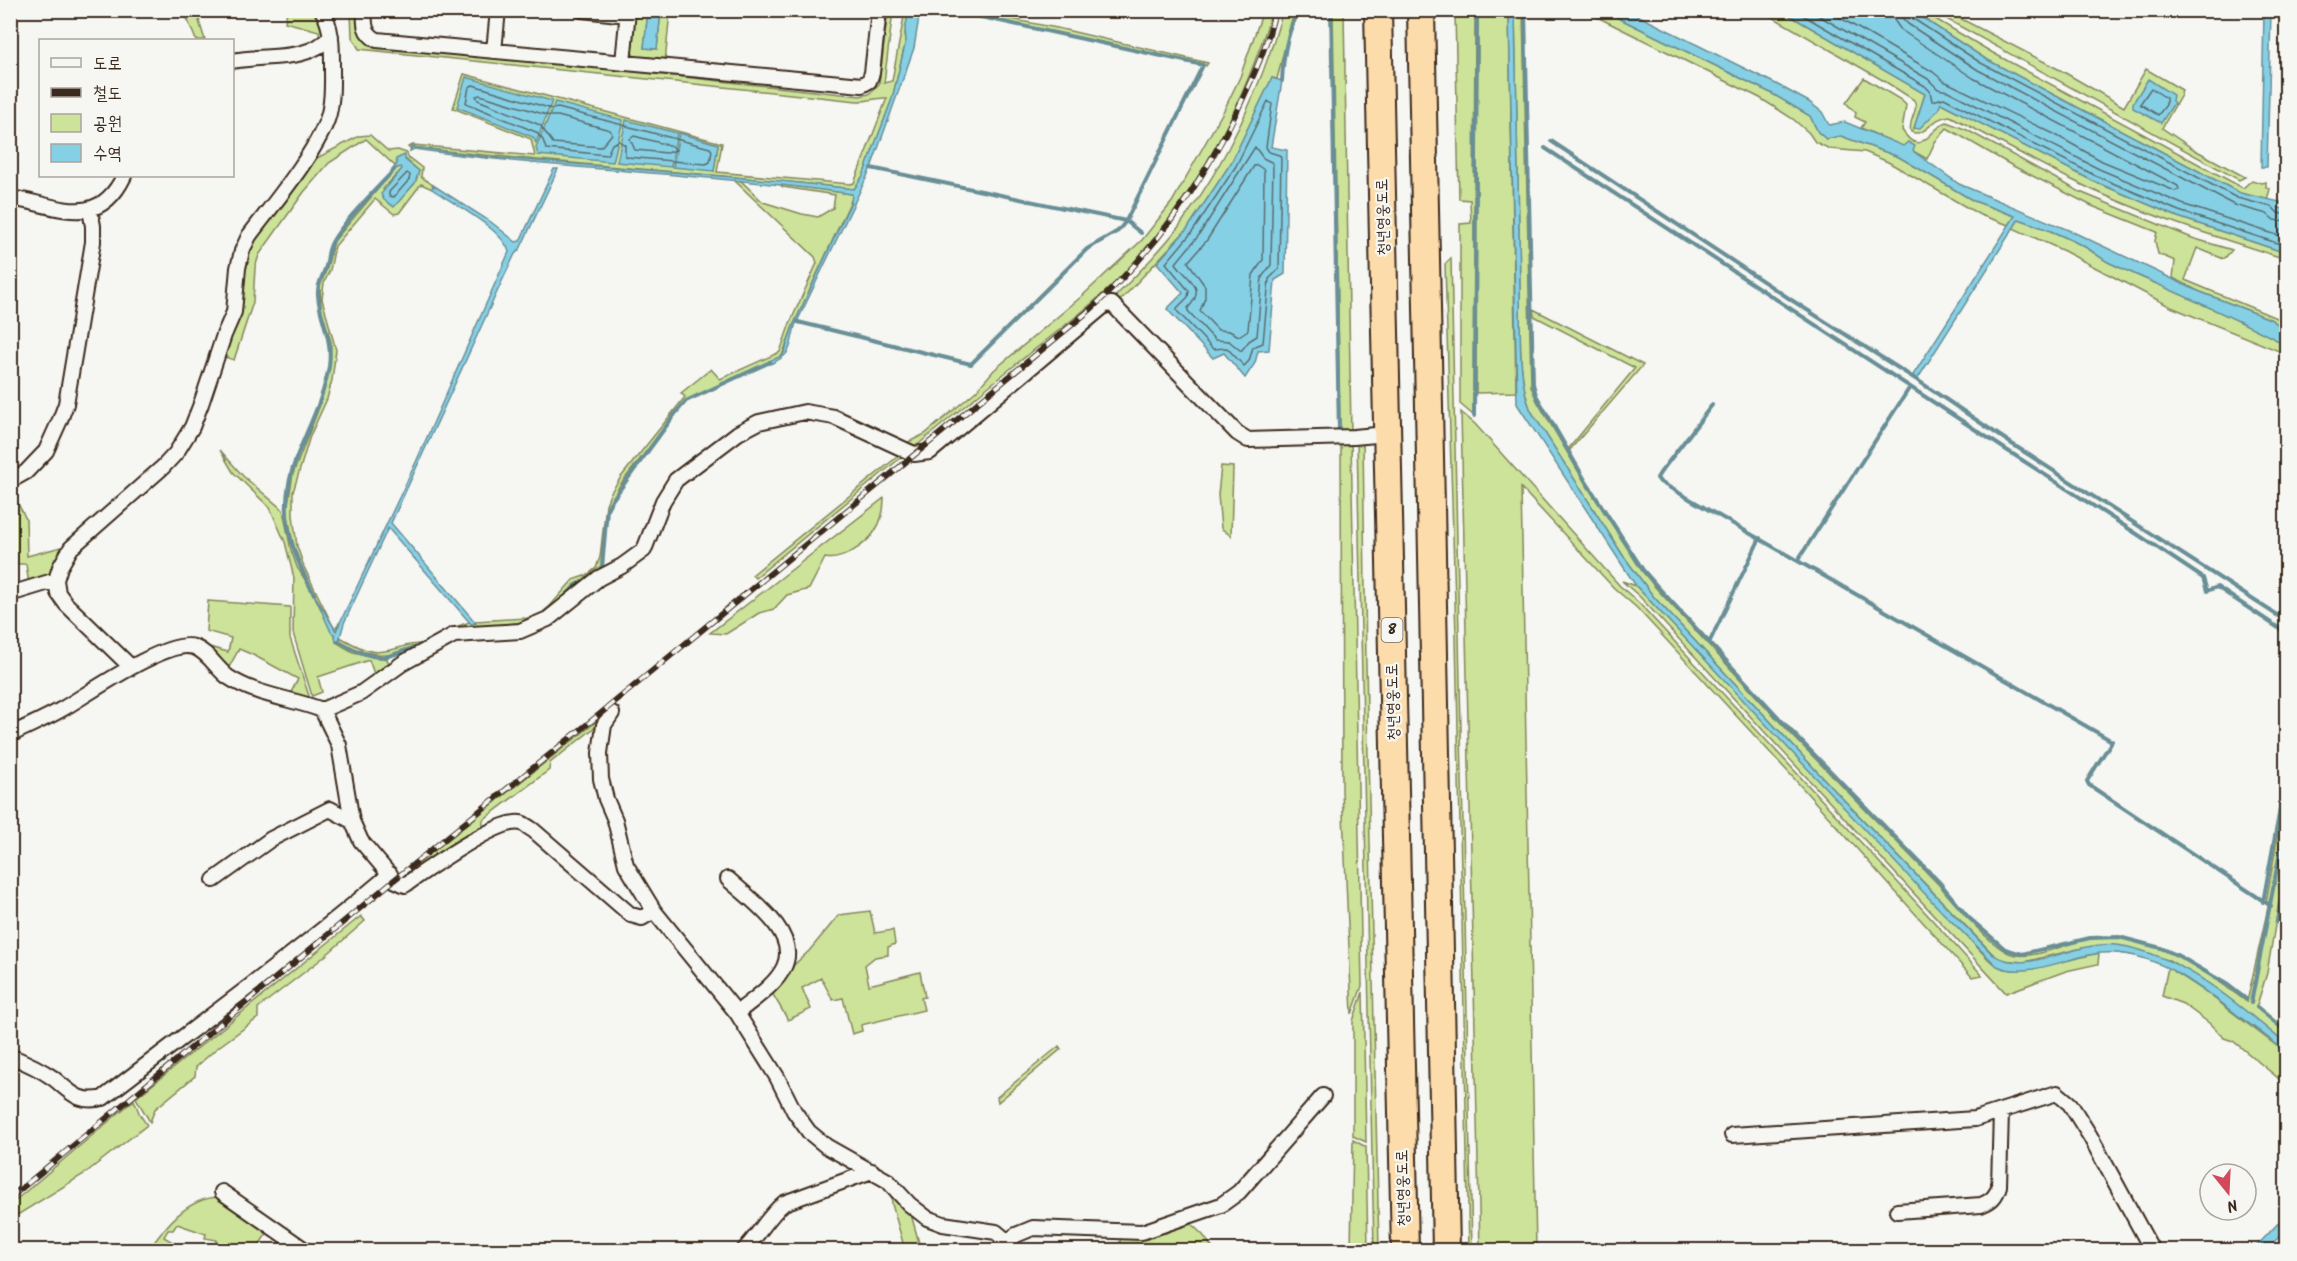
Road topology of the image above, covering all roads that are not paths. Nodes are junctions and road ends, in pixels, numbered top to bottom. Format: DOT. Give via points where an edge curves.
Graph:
graph roads {
  1 [pos="322,10"];
  2 [pos="365,10"];
  3 [pos="498,10"];
  4 [pos="582,10"];
  5 [pos="879,10"];
  6 [pos="1378,10"];
  7 [pos="1421,10"];
  8 [pos="628,13"];
  9 [pos="331,36"];
  10 [pos="494,51"];
  11 [pos="234,61"];
  12 [pos="623,63"];
  13 [pos="123,177"];
  14 [pos="10,198"];
  15 [pos="90,210"];
  16 [pos="1387,434"];
  17 [pos="10,481"];
  18 [pos="56,580"];
  19 [pos="10,594"];
  20 [pos="131,667"];
  21 [pos="322,710"];
  22 [pos="612,713"];
  23 [pos="10,735"];
  24 [pos="352,821"];
  25 [pos="390,874"];
  26 [pos="728,879"];
  27 [pos="214,880"];
  28 [pos="654,911"];
  29 [pos="737,1013"];
  30 [pos="10,1056"];
  31 [pos="1323,1096"];
  32 [pos="2001,1111"];
  33 [pos="1732,1135"];
  34 [pos="872,1171"];
  35 [pos="222,1192"];
  36 [pos="1898,1211"];
  37 [pos="1003,1246"];
  38 [pos="305,1251"];
  39 [pos="744,1251"];
  40 [pos="1405,1251"];
  41 [pos="1446,1251"];
  42 [pos="2152,1251"];
  1 -- 9 [label="street"];
  2 -- 10 [label="street" via="365,28 377,40"];
  3 -- 10 [label="street"];
  4 -- 8 [label="street"];
  5 -- 12 [label="street" via="872,74 862,85"];
  6 -- 16 [label="highway, 청년영웅도로 / 8"];
  7 -- 41 [label="highway"];
  8 -- 12 [label="street"];
  9 -- 11 [label="street" via="311,52"];
  9 -- 18 [label="street" via="332,88 326,121 242,251 234,312 192,427 164,467 71,549"];
  10 -- 12 [label="street"];
  13 -- 15 [label="street" via="101,205"];
  14 -- 15 [label="street" via="59,210"];
  15 -- 17 [label="street" via="93,242 66,404 46,451 26,472"];
  16 -- 21 [label="street" via="1248,440 1112,304 1105,305 930,452 914,454 834,417 805,412 759,422 738,433 676,480 663,501 644,550 599,578 548,620 520,631 454,635 403,663 361,693"];
  16 -- 40 [label="highway, 청년영웅도로 / 8"];
  18 -- 19 [label="street"];
  18 -- 20 [label="street" via="58,593 66,604"];
  20 -- 21 [label="street" via="174,649 192,646 227,676 250,688"];
  20 -- 23 [label="street" via="61,710"];
  21 -- 24 [label="street" via="339,746"];
  22 -- 28 [label="street" via="604,725 601,779 626,865"];
  24 -- 25 [label="street" via="362,841"];
  24 -- 27 [label="street" via="330,809 271,839"];
  25 -- 28 [label="street" via="405,885 478,839 502,826 519,823 533,830 631,915 642,918"];
  25 -- 30 [label="street" via="251,987 103,1098 79,1098 38,1068"];
  26 -- 29 [label="street" via="783,934 789,952 773,981"];
  28 -- 29 [label="street"];
  29 -- 34 [label="street" via="809,1132"];
  31 -- 37 [label="street" via="1239,1192 1221,1204 1142,1232 1033,1228"];
  32 -- 33 [label="street" via="1976,1119"];
  32 -- 36 [label="street" via="1999,1186 1991,1201"];
  32 -- 42 [label="street" via="2057,1093 2070,1104"];
  34 -- 37 [label="street" via="927,1218 996,1232"];
  34 -- 39 [label="street" via="784,1203"];
  35 -- 38 [label="street"];
}
